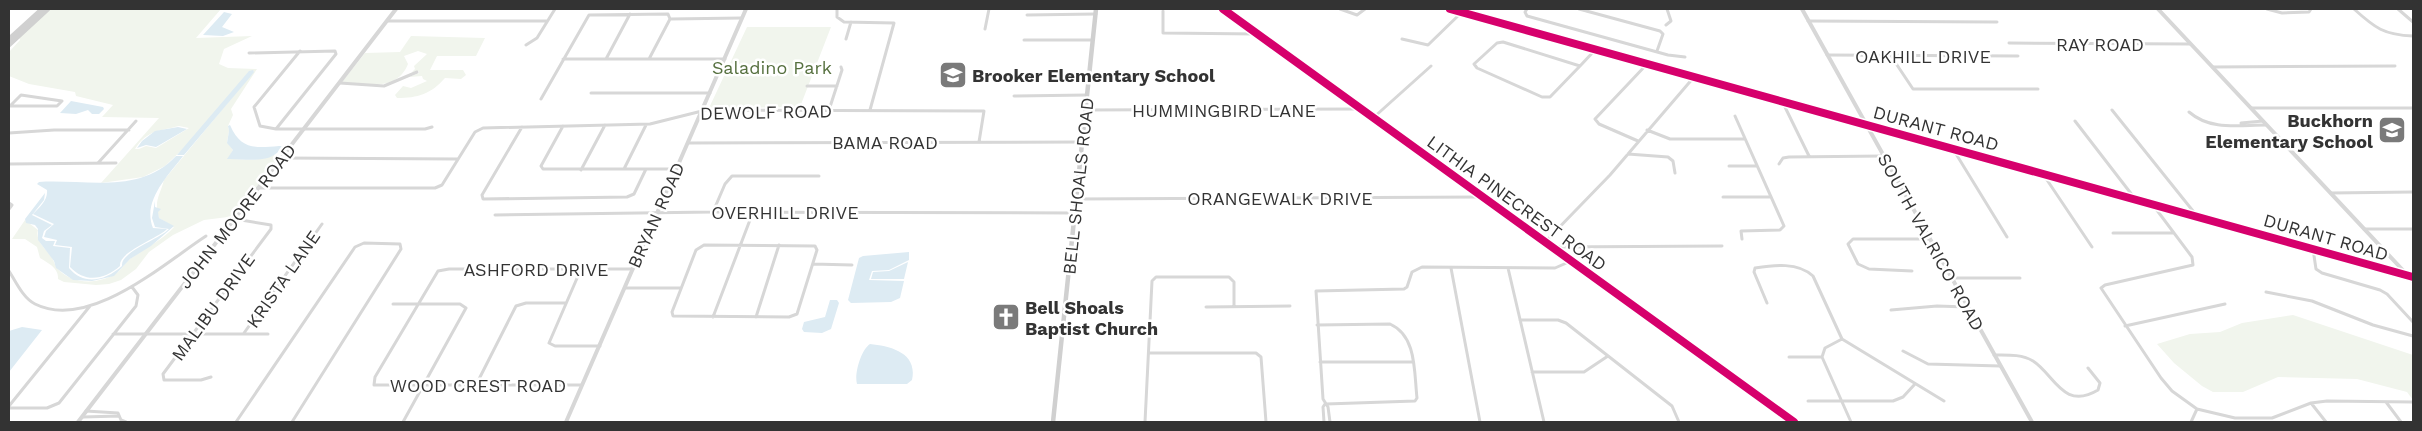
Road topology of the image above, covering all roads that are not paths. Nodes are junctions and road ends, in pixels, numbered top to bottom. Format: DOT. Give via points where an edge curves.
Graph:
graph roads {
  1 [pos="42,9"];
  2 [pos="48,9"];
  3 [pos="396,9"];
  4 [pos="555,9"];
  5 [pos="746,9"];
  6 [pos="837,9"];
  7 [pos="989,9"];
  8 [pos="1223,9"];
  9 [pos="1340,9"];
  10 [pos="1365,9"];
  11 [pos="1450,9"];
  12 [pos="1527,9"];
  13 [pos="1581,9"];
  14 [pos="1667,9"];
  15 [pos="1802,9"];
  16 [pos="2158,9"];
  17 [pos="2267,9"];
  18 [pos="2311,9"];
  19 [pos="2354,9"];
  20 [pos="2398,9"];
  21 [pos="1163,11"];
  22 [pos="1096,12"];
  23 [pos="1462,12"];
  24 [pos="630,14"];
  25 [pos="1027,15"];
  26 [pos="742,18"];
  27 [pos="670,19"];
  28 [pos="388,21"];
  29 [pos="547,21"];
  30 [pos="1808,21"];
  31 [pos="852,22"];
  32 [pos="1997,22"];
  33 [pos="2413,22"];
  34 [pos="1666,25"];
  35 [pos="985,28"];
  36 [pos="1258,34"];
  37 [pos="2413,36"];
  38 [pos="9,39"];
  39 [pos="846,39"];
  40 [pos="1402,39"];
  41 [pos="1024,40"];
  42 [pos="1093,40"];
  43 [pos="2009,43"];
  44 [pos="2190,44"];
  45 [pos="9,45"];
  46 [pos="526,45"];
  47 [pos="1596,49"];
  48 [pos="300,51"];
  49 [pos="1657,51"];
  50 [pos="249,53"];
  51 [pos="1827,55"];
  52 [pos="1891,56"];
  53 [pos="2018,56"];
  54 [pos="1685,57"];
  55 [pos="563,59"];
  56 [pos="606,59"];
  57 [pos="649,59"];
  58 [pos="725,59"];
  59 [pos="1647,64"];
  60 [pos="1432,66"];
  61 [pos="1580,66"];
  62 [pos="2395,66"];
  63 [pos="841,67"];
  64 [pos="2212,67"];
  65 [pos="418,72"];
  66 [pos="1694,77"];
  67 [pos="340,83"];
  68 [pos="807,86"];
  69 [pos="837,86"];
  70 [pos="2038,89"];
  71 [pos="591,93"];
  72 [pos="710,93"];
  73 [pos="1087,95"];
  74 [pos="1014,96"];
  75 [pos="540,99"];
  76 [pos="1782,101"];
  77 [pos="9,106"];
  78 [pos="2251,108"];
  79 [pos="2413,108"];
  80 [pos="1362,109"];
  81 [pos="829,110"];
  82 [pos="870,110"];
  83 [pos="1086,110"];
  84 [pos="2112,110"];
  85 [pos="702,112"];
  86 [pos="2188,112"];
  87 [pos="1735,116"];
  88 [pos="1374,118"];
  89 [pos="136,121"];
  90 [pos="2075,121"];
  91 [pos="2264,123"];
  92 [pos="646,124"];
  93 [pos="604,125"];
  94 [pos="1866,125"];
  95 [pos="563,126"];
  96 [pos="432,127"];
  97 [pos="522,127"];
  98 [pos="276,129"];
  99 [pos="304,129"];
  100 [pos="129,130"];
  101 [pos="1647,130"];
  102 [pos="9,134"];
  103 [pos="1744,139"];
  104 [pos="1638,141"];
  105 [pos="688,142"];
  106 [pos="979,142"];
  107 [pos="1083,142"];
  108 [pos="1953,149"];
  109 [pos="1628,154"];
  110 [pos="1809,156"];
  111 [pos="1883,156"];
  112 [pos="282,158"];
  113 [pos="458,158"];
  114 [pos="98,163"];
  115 [pos="116,163"];
  116 [pos="9,164"];
  117 [pos="1779,164"];
  118 [pos="1729,166"];
  119 [pos="1757,166"];
  120 [pos="677,168"];
  121 [pos="624,169"];
  122 [pos="646,169"];
  123 [pos="581,170"];
  124 [pos="1675,172"];
  125 [pos="2043,174"];
  126 [pos="819,176"];
  127 [pos="259,188"];
  128 [pos="2413,192"];
  129 [pos="2330,193"];
  130 [pos="1482,197"];
  131 [pos="1723,197"];
  132 [pos="1771,197"];
  133 [pos="1077,199"];
  134 [pos="2136,200"];
  135 [pos="9,203"];
  136 [pos="2152,204"];
  137 [pos="9,209"];
  138 [pos="658,212"];
  139 [pos="714,212"];
  140 [pos="753,212"];
  141 [pos="1075,213"];
  142 [pos="495,215"];
  143 [pos="2196,216"];
  144 [pos="235,219"];
  145 [pos="322,224"];
  146 [pos="2364,229"];
  147 [pos="2413,229"];
  148 [pos="2113,233"];
  149 [pos="2172,233"];
  150 [pos="206,236"];
  151 [pos="2007,237"];
  152 [pos="1742,239"];
  153 [pos="1930,239"];
  154 [pos="1545,242"];
  155 [pos="739,245"];
  156 [pos="779,245"];
  157 [pos="1722,246"];
  158 [pos="1552,247"];
  159 [pos="2092,247"];
  160 [pos="2313,249"];
  161 [pos="1571,261"];
  162 [pos="813,264"];
  163 [pos="852,265"];
  164 [pos="1451,268"];
  165 [pos="1508,268"];
  166 [pos="581,269"];
  167 [pos="633,269"];
  168 [pos="9,271"];
  169 [pos="1912,271"];
  170 [pos="2408,275"];
  171 [pos="2413,277"];
  172 [pos="11,278"];
  173 [pos="1951,278"];
  174 [pos="2020,278"];
  175 [pos="2413,281"];
  176 [pos="132,287"];
  177 [pos="625,288"];
  178 [pos="681,288"];
  179 [pos="2266,292"];
  180 [pos="565,303"];
  181 [pos="1767,303"];
  182 [pos="393,304"];
  183 [pos="418,304"];
  184 [pos="2225,304"];
  185 [pos="91,306"];
  186 [pos="1206,306"];
  187 [pos="1234,306"];
  188 [pos="1290,306"];
  189 [pos="1967,307"];
  190 [pos="1891,310"];
  191 [pos="713,317"];
  192 [pos="756,317"];
  193 [pos="1520,320"];
  194 [pos="2413,322"];
  195 [pos="1316,325"];
  196 [pos="2125,326"];
  197 [pos="113,334"];
  198 [pos="193,334"];
  199 [pos="244,334"];
  200 [pos="268,334"];
  201 [pos="145,335"];
  202 [pos="2413,336"];
  203 [pos="1842,340"];
  204 [pos="600,346"];
  205 [pos="1903,351"];
  206 [pos="1149,353"];
  207 [pos="1994,354"];
  208 [pos="1608,356"];
  209 [pos="1789,357"];
  210 [pos="1822,357"];
  211 [pos="1320,362"];
  212 [pos="1413,362"];
  213 [pos="2000,366"];
  214 [pos="2088,368"];
  215 [pos="1532,372"];
  216 [pos="211,377"];
  217 [pos="1915,384"];
  218 [pos="423,385"];
  219 [pos="476,385"];
  220 [pos="582,385"];
  221 [pos="1808,401"];
  222 [pos="1842,401"];
  223 [pos="1944,401"];
  224 [pos="2386,402"];
  225 [pos="2413,402"];
  226 [pos="2311,403"];
  227 [pos="1325,404"];
  228 [pos="9,407"];
  229 [pos="2197,409"];
  230 [pos="86,411"];
  231 [pos="1323,415"];
  232 [pos="1329,415"];
  233 [pos="119,416"];
  234 [pos="82,417"];
  235 [pos="2265,418"];
  236 [pos="78,422"];
  237 [pos="126,422"];
  238 [pos="236,422"];
  239 [pos="292,422"];
  240 [pos="403,422"];
  241 [pos="566,422"];
  242 [pos="1053,422"];
  243 [pos="1146,422"];
  244 [pos="1266,422"];
  245 [pos="1324,422"];
  246 [pos="1330,422"];
  247 [pos="1480,422"];
  248 [pos="1544,422"];
  249 [pos="1679,422"];
  250 [pos="1794,422"];
  251 [pos="1851,422"];
  252 [pos="2032,422"];
  253 [pos="2191,422"];
  254 [pos="2269,422"];
  255 [pos="2326,422"];
  256 [pos="2401,422"];
  1 -- 38 [label="main road"];
  2 -- 45 [label="main road"];
  3 -- 28 [label="street, JOHN MOORE ROAD"];
  4 -- 29 [label="street"];
  5 -- 26 [label="street, BRYAN ROAD"];
  6 -- 31 [label="street" via="838,19"];
  7 -- 35 [label="street"];
  8 -- 36 [label="main road, LITHIA PINECREST ROAD"];
  9 -- 10 [label="street" via="1357,15"];
  11 -- 23 [label="street, DURANT ROAD"];
  12 -- 49 [label="street" via="1528,16"];
  13 -- 49 [label="street" via="1660,31 1663,34"];
  14 -- 34 [label="street" via="1671,21"];
  15 -- 30 [label="street, SOUTH VALRICO ROAD"];
  16 -- 44 [label="street"];
  17 -- 18 [label="street" via="2300,13"];
  19 -- 37 [label="street" via="2381,33"];
  20 -- 33 [label="street"];
  21 -- 36 [label="street" via="1163,33"];
  22 -- 25 [label="street"];
  22 -- 42 [label="main road, BELL SHOALS ROAD"];
  23 -- 40 [label="street" via="1428,45"];
  23 -- 47 [label="street, DURANT ROAD"];
  24 -- 27 [label="street" via="668,14"];
  24 -- 55 [label="street" via="589,15"];
  24 -- 56 [label="street"];
  26 -- 27 [label="street"];
  26 -- 58 [label="street, BRYAN ROAD"];
  27 -- 57 [label="street"];
  28 -- 29 [label="street"];
  28 -- 67 [label="street, JOHN MOORE ROAD"];
  29 -- 46 [label="street" via="537,38"];
  30 -- 32 [label="street"];
  30 -- 51 [label="street, SOUTH VALRICO ROAD"];
  31 -- 39 [label="street"];
  31 -- 82 [label="street" via="887,22 895,26"];
  36 -- 80 [label="main road, LITHIA PINECREST ROAD"];
  41 -- 42 [label="street"];
  42 -- 73 [label="main road, BELL SHOALS ROAD"];
  43 -- 44 [label="street, RAY ROAD"];
  44 -- 64 [label="street"];
  47 -- 59 [label="street, DURANT ROAD"];
  47 -- 61 [label="street"];
  48 -- 50 [label="street"];
  48 -- 98 [label="street" via="254,107 260,126"];
  48 -- 98 [label="street" via="335,51 336,54"];
  49 -- 54 [label="street"];
  51 -- 52 [label="street, OAKHILL DRIVE"];
  51 -- 94 [label="street, SOUTH VALRICO ROAD"];
  52 -- 53 [label="street, OAKHILL DRIVE"];
  52 -- 70 [label="street" via="1913,89"];
  55 -- 56 [label="street"];
  55 -- 75 [label="street"];
  56 -- 57 [label="street"];
  57 -- 58 [label="street"];
  58 -- 72 [label="street, BRYAN ROAD"];
  59 -- 66 [label="street, DURANT ROAD"];
  59 -- 104 [label="street" via="1596,118 1599,124"];
  60 -- 88 [label="street"];
  61 -- 61 [label="street" via="1503,42 1497,43 1474,64 1542,97 1550,97"];
  62 -- 64 [label="street"];
  63 -- 69 [label="street"];
  64 -- 78 [label="street"];
  65 -- 67 [label="street" via="384,86"];
  66 -- 76 [label="street, DURANT ROAD"];
  66 -- 101 [label="street"];
  67 -- 99 [label="street, JOHN MOORE ROAD"];
  68 -- 69 [label="street"];
  69 -- 81 [label="street"];
  71 -- 72 [label="street"];
  72 -- 85 [label="street, BRYAN ROAD"];
  73 -- 74 [label="street"];
  73 -- 83 [label="main road, BELL SHOALS ROAD"];
  76 -- 94 [label="street, DURANT ROAD"];
  76 -- 110 [label="street"];
  77 -- 77 [label="street" via="21,95 62,101 57,106"];
  78 -- 79 [label="street"];
  78 -- 91 [label="street"];
  80 -- 83 [label="street, HUMMINGBIRD LANE"];
  80 -- 88 [label="main road, LITHIA PINECREST ROAD"];
  81 -- 82 [label="street, DEWOLF ROAD"];
  81 -- 85 [label="street, DEWOLF ROAD"];
  82 -- 106 [label="street, DEWOLF ROAD" via="984,111"];
  83 -- 107 [label="main road, BELL SHOALS ROAD"];
  84 -- 143 [label="street"];
  85 -- 92 [label="street, DEWOLF ROAD"];
  85 -- 105 [label="street, BRYAN ROAD"];
  86 -- 91 [label="street" via="2200,122"];
  87 -- 103 [label="street"];
  88 -- 130 [label="main road, LITHIA PINECREST ROAD"];
  89 -- 100 [label="street"];
  90 -- 134 [label="street"];
  91 -- 129 [label="street"];
  92 -- 93 [label="street, DEWOLF ROAD"];
  92 -- 121 [label="street"];
  93 -- 95 [label="street, DEWOLF ROAD"];
  93 -- 123 [label="street"];
  94 -- 108 [label="street, DURANT ROAD"];
  94 -- 111 [label="street, SOUTH VALRICO ROAD"];
  95 -- 97 [label="street, DEWOLF ROAD"];
  95 -- 123 [label="street" via="542,169"];
  96 -- 99 [label="street"];
  97 -- 113 [label="street, DEWOLF ROAD" via="486,127 476,131"];
  97 -- 122 [label="street" via="482,198 628,197 634,194"];
  98 -- 99 [label="street"];
  99 -- 112 [label="street, JOHN MOORE ROAD"];
  100 -- 102 [label="street"];
  100 -- 114 [label="street"];
  101 -- 103 [label="street" via="1670,139"];
  101 -- 104 [label="street"];
  103 -- 119 [label="street"];
  104 -- 109 [label="street"];
  105 -- 106 [label="street, BAMA ROAD"];
  105 -- 120 [label="street, BRYAN ROAD"];
  106 -- 107 [label="street, BAMA ROAD"];
  107 -- 133 [label="main road, BELL SHOALS ROAD"];
  108 -- 125 [label="street, DURANT ROAD"];
  108 -- 151 [label="street"];
  109 -- 124 [label="street" via="1668,157 1673,161"];
  109 -- 154 [label="street"];
  110 -- 111 [label="street"];
  110 -- 117 [label="street" via="1783,158"];
  111 -- 153 [label="street, SOUTH VALRICO ROAD"];
  112 -- 113 [label="street"];
  112 -- 127 [label="street, JOHN MOORE ROAD"];
  113 -- 127 [label="street" via="439,187 433,188"];
  114 -- 115 [label="street"];
  114 -- 116 [label="street"];
  118 -- 119 [label="street"];
  119 -- 132 [label="street"];
  120 -- 122 [label="street"];
  120 -- 138 [label="street, BRYAN ROAD"];
  121 -- 122 [label="street"];
  121 -- 123 [label="street"];
  125 -- 134 [label="street, DURANT ROAD"];
  125 -- 159 [label="street"];
  126 -- 139 [label="street" via="732,176 724,184"];
  127 -- 144 [label="street, JOHN MOORE ROAD"];
  128 -- 129 [label="street"];
  129 -- 146 [label="street"];
  130 -- 133 [label="street, ORANGEWALK DRIVE"];
  130 -- 154 [label="main road, LITHIA PINECREST ROAD"];
  131 -- 132 [label="street"];
  132 -- 152 [label="street" via="1783,229 1746,230 1740,233"];
  133 -- 141 [label="main road, BELL SHOALS ROAD"];
  134 -- 136 [label="street, DURANT ROAD"];
  135 -- 137 [label="street" via="12,205"];
  136 -- 143 [label="street, DURANT ROAD"];
  136 -- 149 [label="street"];
  138 -- 139 [label="street, OVERHILL DRIVE"];
  138 -- 142 [label="street, OVERHILL DRIVE"];
  138 -- 167 [label="street, BRYAN ROAD"];
  139 -- 140 [label="street, OVERHILL DRIVE"];
  140 -- 141 [label="street, OVERHILL DRIVE"];
  140 -- 155 [label="street"];
  141 -- 242 [label="main road, BELL SHOALS ROAD"];
  143 -- 160 [label="street, DURANT ROAD"];
  144 -- 198 [label="street, MALIBU DRIVE" via="271,225"];
  144 -- 201 [label="street, JOHN MOORE ROAD"];
  145 -- 199 [label="street, KRISTA LANE"];
  146 -- 147 [label="street"];
  146 -- 170 [label="street"];
  148 -- 149 [label="street"];
  149 -- 196 [label="street" via="2192,257 2193,265 2101,286"];
  150 -- 176 [label="street"];
  153 -- 169 [label="street" via="1853,240 1848,244 1858,264 1868,269"];
  153 -- 173 [label="street, SOUTH VALRICO ROAD"];
  154 -- 158 [label="main road, LITHIA PINECREST ROAD"];
  155 -- 156 [label="street"];
  155 -- 178 [label="street" via="699,247"];
  155 -- 191 [label="street"];
  156 -- 162 [label="street" via="815,246"];
  156 -- 192 [label="street"];
  157 -- 158 [label="street"];
  158 -- 161 [label="main road, LITHIA PINECREST ROAD"];
  160 -- 170 [label="street, DURANT ROAD"];
  160 -- 194 [label="street" via="2316,268 2322,273 2380,290"];
  161 -- 165 [label="street" via="1555,268"];
  161 -- 250 [label="main road, LITHIA PINECREST ROAD"];
  162 -- 163 [label="street"];
  162 -- 192 [label="street" via="796,314"];
  164 -- 165 [label="street"];
  164 -- 195 [label="street" via="1422,268 1412,272 1404,289 1316,291"];
  164 -- 247 [label="street"];
  165 -- 193 [label="street"];
  166 -- 167 [label="street, ASHFORD DRIVE"];
  166 -- 180 [label="street"];
  166 -- 183 [label="street, ASHFORD DRIVE" via="449,268 438,271"];
  167 -- 177 [label="street, BRYAN ROAD"];
  168 -- 172 [label="street"];
  170 -- 171 [label="street, DURANT ROAD"];
  170 -- 175 [label="street"];
  172 -- 185 [label="street" via="25,296 44,308 57,310"];
  173 -- 174 [label="street"];
  173 -- 189 [label="street, SOUTH VALRICO ROAD"];
  176 -- 185 [label="street"];
  176 -- 197 [label="street" via="138,291 136,306"];
  177 -- 178 [label="street"];
  177 -- 204 [label="street, BRYAN ROAD"];
  178 -- 191 [label="street" via="673,316"];
  179 -- 202 [label="street" via="2312,301 2373,325"];
  180 -- 204 [label="street" via="550,344"];
  180 -- 219 [label="street" via="526,303 515,308"];
  181 -- 203 [label="street" via="1755,268 1804,269 1813,276"];
  182 -- 183 [label="street"];
  183 -- 218 [label="street" via="460,304 466,308"];
  183 -- 218 [label="street, WOOD CREST ROAD" via="375,377 374,385"];
  184 -- 196 [label="street"];
  185 -- 228 [label="street"];
  186 -- 187 [label="street"];
  187 -- 188 [label="street"];
  187 -- 206 [label="street" via="1234,282 1229,277 1156,277 1152,280"];
  189 -- 190 [label="street"];
  189 -- 207 [label="street, SOUTH VALRICO ROAD"];
  191 -- 192 [label="street"];
  193 -- 208 [label="street" via="1566,323"];
  193 -- 215 [label="street"];
  195 -- 211 [label="street"];
  195 -- 212 [label="street" via="1390,324 1405,334"];
  196 -- 229 [label="street" via="2172,391"];
  197 -- 201 [label="street"];
  197 -- 228 [label="street" via="59,404 48,408"];
  198 -- 199 [label="street"];
  198 -- 201 [label="street"];
  198 -- 216 [label="street, MALIBU DRIVE" via="163,374 164,380"];
  199 -- 200 [label="street"];
  201 -- 230 [label="street, JOHN MOORE ROAD"];
  203 -- 210 [label="street" via="1824,348"];
  203 -- 217 [label="street"];
  204 -- 220 [label="street, BRYAN ROAD"];
  205 -- 213 [label="street" via="1928,364"];
  206 -- 243 [label="street"];
  206 -- 244 [label="street" via="1256,352 1261,357"];
  207 -- 213 [label="street, SOUTH VALRICO ROAD"];
  207 -- 214 [label="street" via="2025,356 2043,368 2059,387 2081,396 2092,395 2100,383"];
  208 -- 215 [label="street" via="1584,372"];
  208 -- 249 [label="street" via="1672,406"];
  209 -- 210 [label="street"];
  210 -- 222 [label="street"];
  211 -- 212 [label="street"];
  211 -- 227 [label="street"];
  212 -- 227 [label="street" via="1415,401"];
  213 -- 252 [label="street, SOUTH VALRICO ROAD"];
  215 -- 248 [label="street"];
  217 -- 222 [label="street" via="1893,401"];
  217 -- 223 [label="street"];
  218 -- 219 [label="street, WOOD CREST ROAD"];
  218 -- 240 [label="street"];
  219 -- 220 [label="street, WOOD CREST ROAD"];
  220 -- 241 [label="street, BRYAN ROAD"];
  221 -- 222 [label="street"];
  222 -- 251 [label="street"];
  224 -- 225 [label="street"];
  224 -- 226 [label="street"];
  224 -- 256 [label="street"];
  226 -- 235 [label="street"];
  226 -- 255 [label="street"];
  227 -- 231 [label="street"];
  227 -- 232 [label="street"];
  229 -- 235 [label="street" via="2235,418"];
  229 -- 253 [label="street"];
  230 -- 233 [label="street" via="118,413"];
  230 -- 234 [label="street, JOHN MOORE ROAD"];
  231 -- 232 [label="street"];
  231 -- 245 [label="street"];
  232 -- 246 [label="street"];
  233 -- 234 [label="street"];
  233 -- 237 [label="street"];
  234 -- 236 [label="street, JOHN MOORE ROAD"];
  235 -- 254 [label="street"];
  238 -- 239 [label="street" via="355,247 364,243 400,244 400,249"];
}
